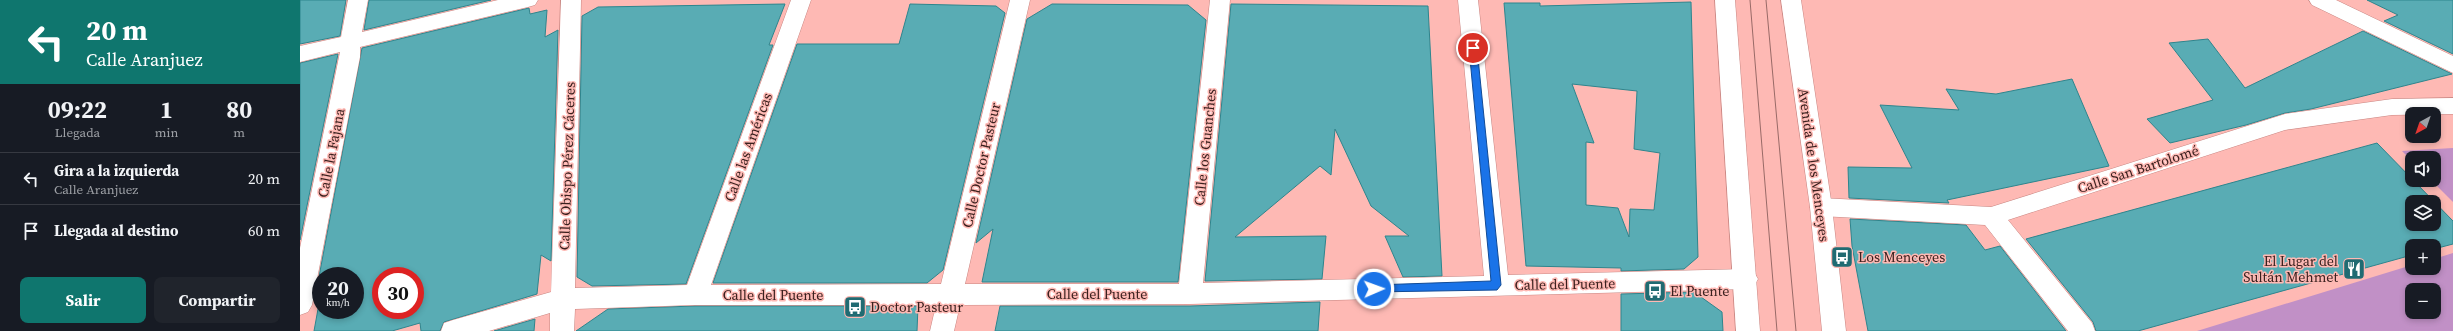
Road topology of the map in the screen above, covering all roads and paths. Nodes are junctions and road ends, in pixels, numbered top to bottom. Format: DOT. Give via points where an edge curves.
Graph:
graph roads {
  1 [pos="358,0"];
  2 [pos="528,0"];
  3 [pos="571,0"];
  4 [pos="801,0"];
  5 [pos="1020,0"];
  6 [pos="1220,0"];
  7 [pos="1468,0"];
  8 [pos="1725,0"];
  9 [pos="1791,0"];
  10 [pos="2321,0"];
  11 [pos="350,42"];
  12 [pos="300,54"];
  13 [pos="2453,65"];
  14 [pos="2453,106"];
  15 [pos="1821,207"];
  16 [pos="1991,216"];
  17 [pos="1746,279"];
  18 [pos="1497,285"];
  19 [pos="695,294"];
  20 [pos="1190,294"];
  21 [pos="950,295"];
  22 [pos="564,299"];
  23 [pos="300,305"];
  24 [pos="453,331"];
  25 [pos="562,331"];
  26 [pos="942,331"];
  27 [pos="1748,331"];
  28 [pos="1834,331"];
  29 [pos="2083,331"];
  1 -- 11 [label="street, Calle la Fajana"];
  2 -- 11 [label="street"];
  3 -- 22 [label="street, Calle Obispo Pérez Cáceres"];
  4 -- 19 [label="street, Calle las Américas"];
  5 -- 21 [label="street, Calle Doctor Pasteur"];
  6 -- 20 [label="street, Calle los Guanches"];
  7 -- 18 [label="street"];
  8 -- 17 [label="street"];
  9 -- 15 [label="street, Avenida de los Menceyes"];
  10 -- 13 [label="street"];
  11 -- 12 [label="street"];
  11 -- 23 [label="street, Calle la Fajana" via="350,57"];
  14 -- 16 [label="street, Calle San Bartolomé" via="2392,107 2284,122"];
  15 -- 16 [label="street, Calle San Bartolomé"];
  15 -- 28 [label="street, Avenida de los Menceyes"];
  16 -- 29 [label="street"];
  17 -- 18 [label="street, Calle del Puente"];
  17 -- 27 [label="street"];
  18 -- 20 [label="street, Calle del Puente"];
  19 -- 21 [label="street, Calle del Puente"];
  19 -- 22 [label="street, Calle del Puente"];
  20 -- 21 [label="street, Calle del Puente"];
  21 -- 26 [label="street, Calle Doctor Pasteur"];
  22 -- 24 [label="street, Calle del Puente"];
  22 -- 25 [label="street, Calle Obispo Pérez Cáceres"];
}
